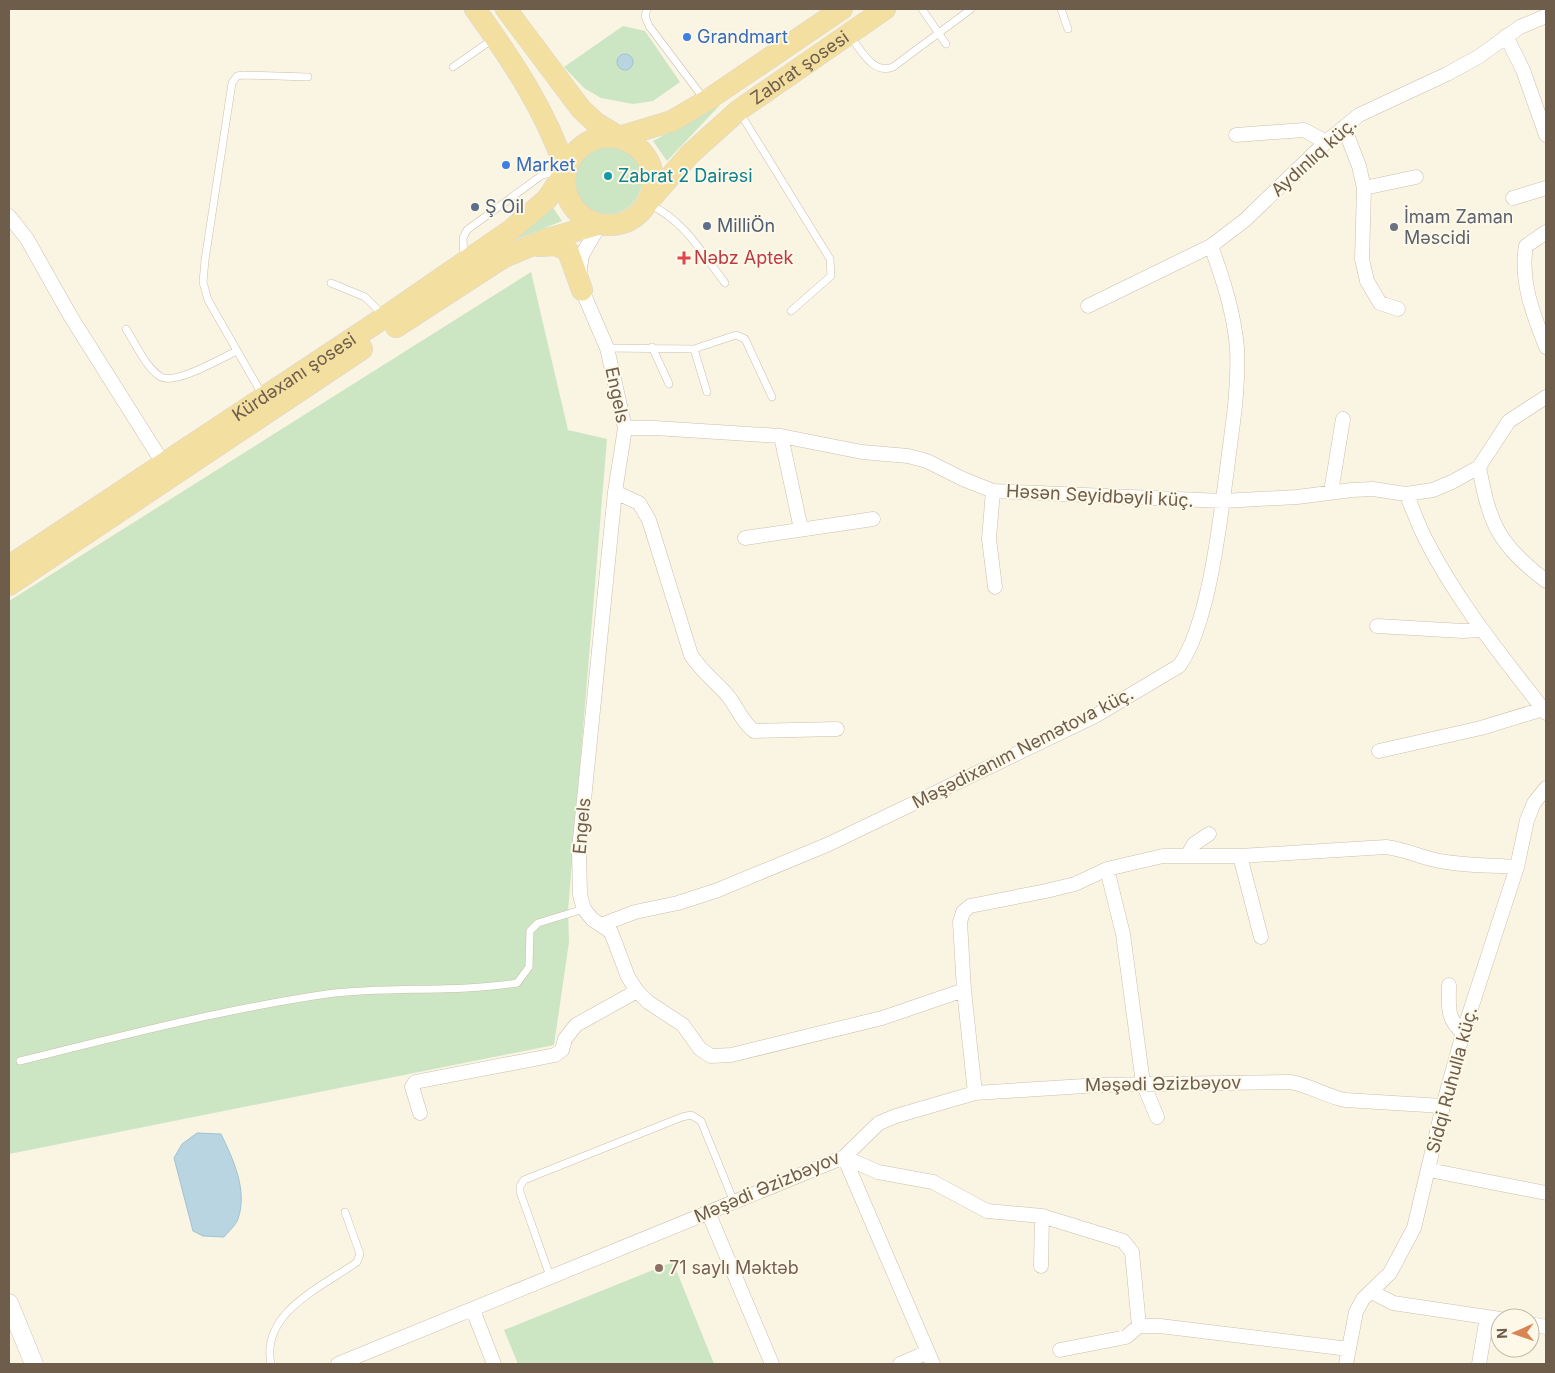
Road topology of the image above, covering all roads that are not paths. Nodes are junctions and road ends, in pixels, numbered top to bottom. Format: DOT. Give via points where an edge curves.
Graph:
graph roads {
  1 [pos="475,9"];
  2 [pos="506,9"];
  3 [pos="647,9"];
  4 [pos="842,9"];
  5 [pos="885,9"];
  6 [pos="922,9"];
  7 [pos="971,9"];
  8 [pos="1061,9"];
  9 [pos="1546,16"];
  10 [pos="1068,29"];
  11 [pos="848,34"];
  12 [pos="939,34"];
  13 [pos="1506,36"];
  14 [pos="495,37"];
  15 [pos="946,44"];
  16 [pos="453,67"];
  17 [pos="308,77"];
  18 [pos="706,101"];
  19 [pos="739,110"];
  20 [pos="1344,127"];
  21 [pos="1236,134"];
  22 [pos="1546,135"];
  23 [pos="619,137"];
  24 [pos="1326,142"];
  25 [pos="566,171"];
  26 [pos="1416,177"];
  27 [pos="1364,188"];
  28 [pos="1546,188"];
  29 [pos="1514,198"];
  30 [pos="647,203"];
  31 [pos="9,216"];
  32 [pos="600,224"];
  33 [pos="1546,232"];
  34 [pos="1211,246"];
  35 [pos="525,247"];
  36 [pos="331,282"];
  37 [pos="725,283"];
  38 [pos="582,290"];
  39 [pos="1088,306"];
  40 [pos="1398,309"];
  41 [pos="791,310"];
  42 [pos="385,317"];
  43 [pos="126,329"];
  44 [pos="1546,346"];
  45 [pos="652,347"];
  46 [pos="607,348"];
  47 [pos="694,349"];
  48 [pos="237,351"];
  49 [pos="669,384"];
  50 [pos="707,392"];
  51 [pos="263,396"];
  52 [pos="772,397"];
  53 [pos="1546,397"];
  54 [pos="1343,419"];
  55 [pos="625,428"];
  56 [pos="781,436"];
  57 [pos="163,464"];
  58 [pos="1479,467"];
  59 [pos="993,490"];
  60 [pos="615,492"];
  61 [pos="1331,492"];
  62 [pos="1406,494"];
  63 [pos="1223,501"];
  64 [pos="873,519"];
  65 [pos="801,529"];
  66 [pos="745,538"];
  67 [pos="9,566"];
  68 [pos="1546,581"];
  69 [pos="9,585"];
  70 [pos="995,587"];
  71 [pos="1377,626"];
  72 [pos="1481,630"];
  73 [pos="1545,711"];
  74 [pos="837,730"];
  75 [pos="1379,751"];
  76 [pos="1545,791"];
  77 [pos="1209,834"];
  78 [pos="1188,856"];
  79 [pos="1240,856"];
  80 [pos="1517,867"];
  81 [pos="1107,869"];
  82 [pos="584,909"];
  83 [pos="601,925"];
  84 [pos="1261,937"];
  85 [pos="1449,984"];
  86 [pos="964,990"];
  87 [pos="637,991"];
  88 [pos="1463,1033"];
  89 [pos="20,1061"];
  90 [pos="1143,1084"];
  91 [pos="975,1093"];
  92 [pos="1443,1106"];
  93 [pos="420,1113"];
  94 [pos="1157,1117"];
  95 [pos="844,1157"];
  96 [pos="1428,1170"];
  97 [pos="1546,1192"];
  98 [pos="734,1202"];
  99 [pos="345,1212"];
  100 [pos="708,1212"];
  101 [pos="1042,1216"];
  102 [pos="1041,1266"];
  103 [pos="550,1276"];
  104 [pos="1372,1292"];
  105 [pos="9,1303"];
  106 [pos="473,1310"];
  107 [pos="1490,1317"];
  108 [pos="1139,1326"];
  109 [pos="14,1329"];
  110 [pos="1490,1330"];
  111 [pos="1349,1349"];
  112 [pos="1060,1350"];
  113 [pos="930,1358"];
  114 [pos="34,1364"];
  115 [pos="271,1364"];
  116 [pos="338,1364"];
  117 [pos="494,1364"];
  118 [pos="772,1364"];
  119 [pos="900,1364"];
  120 [pos="1346,1364"];
  121 [pos="1479,1364"];
  1 -- 14 [label="main road"];
  2 -- 23 [label="main road" via="582,109 596,123"];
  3 -- 18 [label="lane" via="645,16 649,26"];
  4 -- 18 [label="main road, Zabrat şosesi"];
  5 -- 11 [label="main road, Zabrat şosesi"];
  6 -- 12 [label="lane"];
  7 -- 12 [label="lane"];
  8 -- 10 [label="lane"];
  9 -- 13 [label="street, Aydınlıq küç."];
  11 -- 12 [label="lane" via="876,68 884,70"];
  11 -- 19 [label="main road, Zabrat şosesi"];
  12 -- 15 [label="lane"];
  13 -- 20 [label="street, Aydınlıq küç." via="1478,57 1359,115"];
  13 -- 22 [label="street" via="1523,70"];
  14 -- 16 [label="lane"];
  14 -- 25 [label="main road" via="544,115"];
  17 -- 48 [label="lane" via="243,75 232,82 203,282 208,300"];
  18 -- 23 [label="main road, Zabrat şosesi" via="672,121"];
  19 -- 30 [label="main road, Zabrat şosesi" via="690,154"];
  19 -- 41 [label="lane" via="830,259 831,276"];
  20 -- 24 [label="street, Aydınlıq küç."];
  20 -- 27 [label="street"];
  21 -- 24 [label="street" via="1304,130"];
  23 -- 25 [label="main road" via="591,140 571,158"];
  23 -- 30 [label="main road" via="642,151 650,163 652,190"];
  24 -- 34 [label="street, Aydınlıq küç." via="1245,220"];
  25 -- 32 [label="main road" via="568,199 587,219"];
  25 -- 42 [label="main road, Kürdəxanı şosesi" via="546,199 511,230"];
  26 -- 27 [label="street"];
  27 -- 40 [label="street" via="1362,259 1368,281 1380,303"];
  28 -- 29 [label="street"];
  30 -- 32 [label="main road" via="627,222"];
  30 -- 37 [label="lane" via="676,220"];
  31 -- 57 [label="street" via="27,239"];
  32 -- 35 [label="main road"];
  32 -- 38 [label="street, Engels" via="582,255"];
  33 -- 44 [label="street" via="1526,246 1524,262 1531,308"];
  34 -- 39 [label="street, Aydınlıq küç."];
  34 -- 63 [label="street, Məşədixanım Nemətova küç." via="1232,312 1237,365 1237,401"];
  35 -- 38 [label="main road" via="563,246 568,251"];
  35 -- 69 [label="main road" via="489,265"];
  36 -- 42 [label="lane" via="365,296"];
  38 -- 46 [label="street, Engels"];
  42 -- 51 [label="main road, Kürdəxanı şosesi"];
  43 -- 48 [label="lane" via="151,368 161,377 174,380"];
  45 -- 46 [label="lane"];
  45 -- 47 [label="lane"];
  45 -- 49 [label="lane"];
  46 -- 55 [label="street, Engels"];
  47 -- 50 [label="lane"];
  47 -- 52 [label="lane" via="736,335 745,339"];
  48 -- 51 [label="lane"];
  51 -- 57 [label="main road, Kürdəxanı şosesi"];
  53 -- 58 [label="street, Həsən Seyidbəyli küç." via="1509,421"];
  54 -- 61 [label="street"];
  55 -- 56 [label="street, Həsən Seyidbəyli küç."];
  55 -- 60 [label="street, Engels"];
  56 -- 59 [label="street, Həsən Seyidbəyli küç." via="927,461 963,480"];
  56 -- 65 [label="street"];
  57 -- 67 [label="main road, Kürdəxanı şosesi"];
  58 -- 62 [label="street, Həsən Seyidbəyli küç." via="1432,490"];
  58 -- 68 [label="street" via="1486,506 1494,528 1522,563"];
  59 -- 63 [label="street, Həsən Seyidbəyli küç."];
  59 -- 70 [label="street" via="989,539"];
  60 -- 74 [label="street" via="639,503 649,520 691,655 728,697 748,727 754,731"];
  60 -- 82 [label="street, Engels" via="579,849 580,895"];
  61 -- 62 [label="street, Həsən Seyidbəyli küç." via="1373,489"];
  61 -- 63 [label="street, Həsən Seyidbəyli küç."];
  62 -- 72 [label="street" via="1425,538"];
  63 -- 83 [label="street, Məşədixanım Nemətova küç." via="1207,591 1188,654 1179,666 1095,716 829,844 718,890 635,912"];
  64 -- 65 [label="street"];
  65 -- 66 [label="street"];
  71 -- 72 [label="street"];
  72 -- 73 [label="street"];
  73 -- 75 [label="street"];
  76 -- 80 [label="street, Sidqi Ruhulla küç." via="1534,803 1527,820"];
  77 -- 78 [label="street" via="1194,844"];
  78 -- 79 [label="street"];
  78 -- 81 [label="street" via="1140,860"];
  79 -- 80 [label="street" via="1386,847 1438,860"];
  79 -- 84 [label="street"];
  80 -- 88 [label="street, Sidqi Ruhulla küç."];
  81 -- 86 [label="street" via="1075,884 970,906 963,912 960,922"];
  81 -- 90 [label="street" via="1123,934"];
  82 -- 83 [label="street"];
  82 -- 89 [label="lane" via="538,923 530,931 530,967 517,983 328,994 174,1023"];
  83 -- 87 [label="street" via="614,937 628,977"];
  85 -- 88 [label="street" via="1449,1013 1452,1023"];
  86 -- 87 [label="street" via="882,1018 719,1057 700,1049 683,1025"];
  86 -- 91 [label="street"];
  87 -- 93 [label="street" via="576,1025 564,1039 562,1050 555,1054 415,1082 412,1087"];
  88 -- 92 [label="street, Sidqi Ruhulla küç."];
  90 -- 91 [label="street, Məşədi Əzizbəyov"];
  90 -- 92 [label="street, Məşədi Əzizbəyov" via="1290,1082 1308,1085 1329,1097 1345,1100"];
  90 -- 94 [label="street"];
  91 -- 95 [label="street, Məşədi Əzizbəyov" via="879,1123"];
  92 -- 96 [label="street, Sidqi Ruhulla küç."];
  95 -- 98 [label="street, Məşədi Əzizbəyov"];
  95 -- 101 [label="street" via="878,1172 933,1182 987,1211"];
  95 -- 113 [label="street"];
  96 -- 97 [label="street"];
  96 -- 104 [label="street, Sidqi Ruhulla küç." via="1414,1228 1390,1272"];
  98 -- 100 [label="street, Məşədi Əzizbəyov"];
  98 -- 103 [label="lane" via="701,1121 691,1115 682,1116 524,1180 520,1192"];
  99 -- 115 [label="lane" via="360,1254 357,1262 294,1304 281,1321 271,1343"];
  100 -- 103 [label="street, Məşədi Əzizbəyov"];
  100 -- 118 [label="street"];
  101 -- 102 [label="street"];
  101 -- 108 [label="street" via="1128,1245 1132,1252"];
  103 -- 106 [label="street, Məşədi Əzizbəyov"];
  104 -- 107 [label="street" via="1393,1303"];
  104 -- 111 [label="street, Sidqi Ruhulla küç." via="1363,1299 1356,1312"];
  105 -- 109 [label="street"];
  106 -- 116 [label="street, Məşədi Əzizbəyov"];
  106 -- 117 [label="street"];
  108 -- 111 [label="street"];
  108 -- 112 [label="street" via="1126,1337"];
  109 -- 114 [label="street"];
  110 -- 121 [label="street"];
  111 -- 120 [label="street, Sidqi Ruhulla küç."];
  113 -- 119 [label="street"];
}
